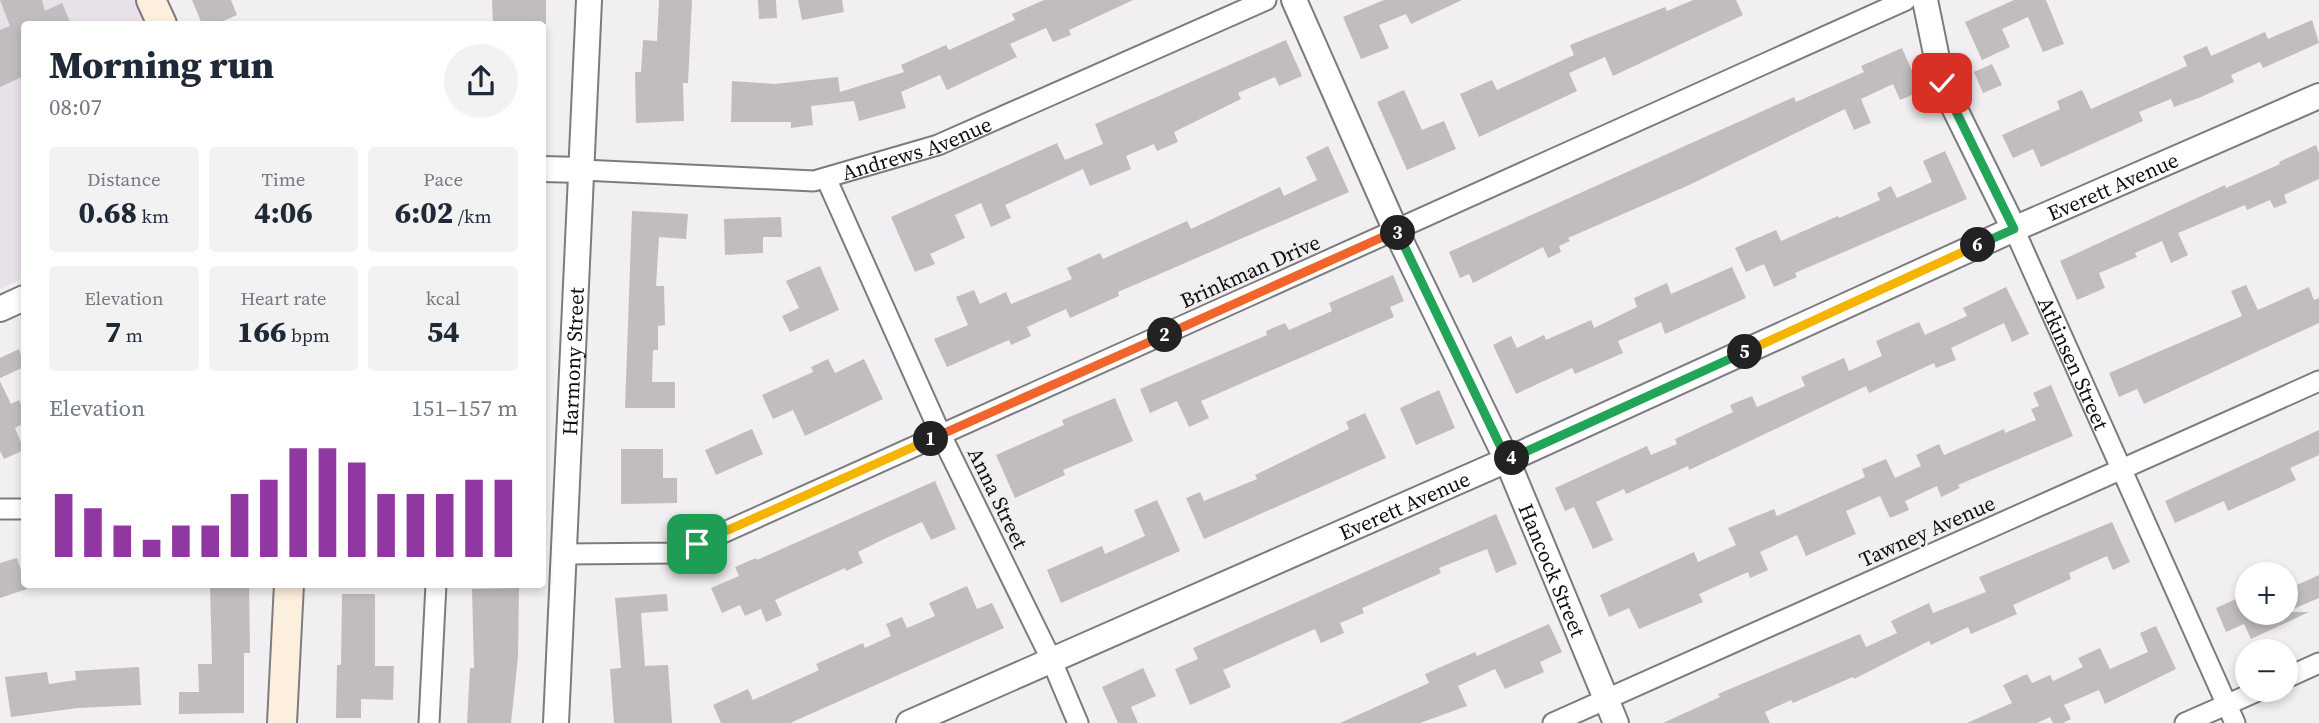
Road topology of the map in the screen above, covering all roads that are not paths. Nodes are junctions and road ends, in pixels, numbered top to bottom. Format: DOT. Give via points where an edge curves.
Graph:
graph roads {
  1 [pos="151,0"];
  2 [pos="589,0"];
  3 [pos="1266,0"];
  4 [pos="1294,0"];
  5 [pos="1906,0"];
  6 [pos="1925,0"];
  7 [pos="161,21"];
  8 [pos="2319,96"];
  9 [pos="546,169"];
  10 [pos="582,170"];
  11 [pos="826,178"];
  12 [pos="2014,229"];
  13 [pos="1396,231"];
  14 [pos="21,299"];
  15 [pos="0,309"];
  16 [pos="2319,381"];
  17 [pos="941,435"];
  18 [pos="1507,460"];
  19 [pos="2119,470"];
  20 [pos="0,509"];
  21 [pos="21,509"];
  22 [pos="564,554"];
  23 [pos="289,588"];
  24 [pos="436,588"];
  25 [pos="1051,659"];
  26 [pos="2319,663"];
  27 [pos="2298,673"];
  28 [pos="1605,700"];
  29 [pos="2235,701"];
  30 [pos="2226,705"];
  31 [pos="282,723"];
  32 [pos="429,723"];
  33 [pos="556,723"];
  34 [pos="909,723"];
  35 [pos="1077,723"];
  36 [pos="1553,723"];
  37 [pos="1616,723"];
  38 [pos="2185,723"];
  39 [pos="2235,723"];
  1 -- 7 [label="main road"];
  2 -- 10 [label="street, Harmony Street"];
  3 -- 11 [label="street, Andrews Avenue" via="937,145"];
  4 -- 13 [label="street, Hancock Street"];
  5 -- 13 [label="street, Brinkman Drive"];
  6 -- 12 [label="street, Atkinsen Street" via="1942,83"];
  8 -- 12 [label="street, Everett Avenue"];
  9 -- 10 [label="street, Andrews Avenue"];
  10 -- 11 [label="street, Andrews Avenue"];
  10 -- 22 [label="street, Harmony Street"];
  11 -- 17 [label="street, Anna Street"];
  12 -- 18 [label="street, Everett Avenue"];
  12 -- 19 [label="street, Atkinsen Street"];
  13 -- 17 [label="street, Brinkman Drive"];
  13 -- 18 [label="street, Hancock Street"];
  14 -- 15 [label="street"];
  16 -- 19 [label="street, Tawney Avenue"];
  17 -- 22 [label="street, Brinkman Drive" via="678,552"];
  17 -- 25 [label="street, Anna Street"];
  18 -- 25 [label="street, Everett Avenue"];
  18 -- 28 [label="street, Hancock Street"];
  19 -- 28 [label="street, Tawney Avenue"];
  19 -- 30 [label="street, Atkinsen Street"];
  20 -- 21 [label="street"];
  22 -- 33 [label="street, Harmony Street"];
  23 -- 31 [label="main road"];
  24 -- 32 [label="street"];
  25 -- 34 [label="street, Everett Avenue"];
  25 -- 35 [label="street, Anna Street"];
  26 -- 27 [label="street"];
  28 -- 36 [label="street, Tawney Avenue"];
  28 -- 37 [label="street, Hancock Street"];
  29 -- 30 [label="street"];
  30 -- 38 [label="street"];
  30 -- 39 [label="street, Atkinsen Street"];
}
